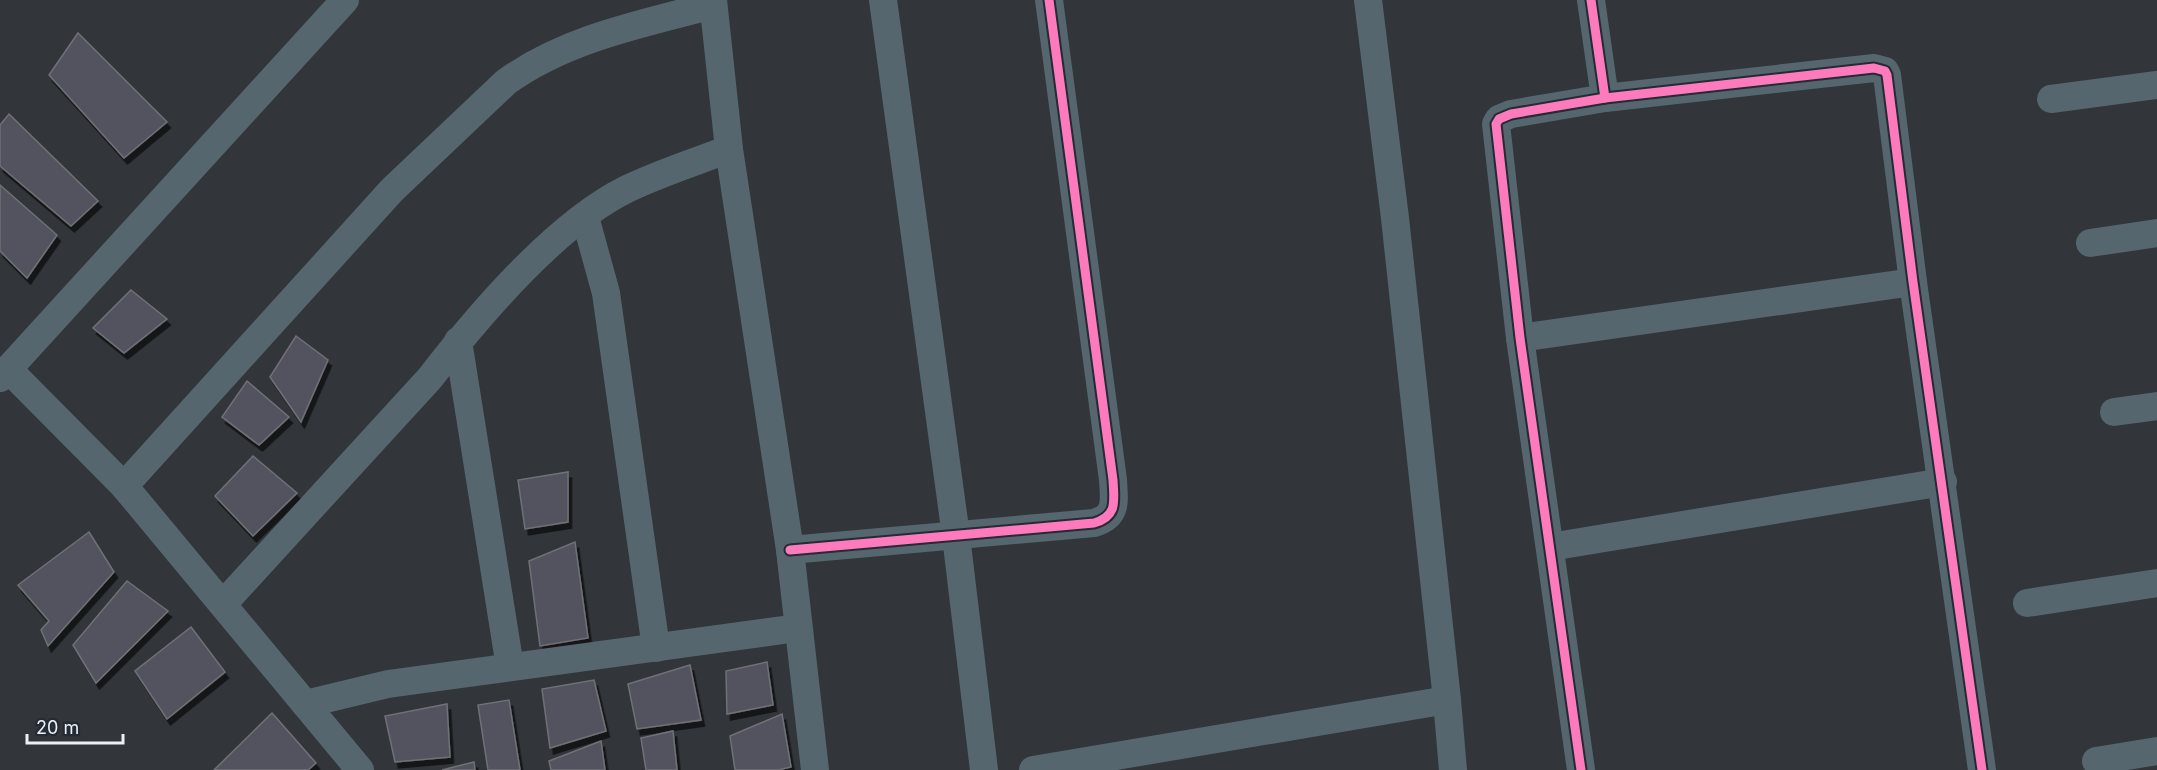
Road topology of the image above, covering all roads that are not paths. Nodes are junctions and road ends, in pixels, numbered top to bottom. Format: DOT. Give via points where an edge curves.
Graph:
graph roads {
  1 [pos="345,0"];
  2 [pos="883,0"];
  3 [pos="1049,0"];
  4 [pos="1368,0"];
  5 [pos="1591,0"];
  6 [pos="713,2"];
  7 [pos="2157,85"];
  8 [pos="1605,98"];
  9 [pos="2051,99"];
  10 [pos="729,149"];
  11 [pos="585,217"];
  12 [pos="2157,233"];
  13 [pos="2090,243"];
  14 [pos="1913,282"];
  15 [pos="1520,338"];
  16 [pos="459,341"];
  17 [pos="4,373"];
  18 [pos="2157,406"];
  19 [pos="2114,412"];
  20 [pos="1943,482"];
  21 [pos="124,486"];
  22 [pos="956,536"];
  23 [pos="1550,547"];
  24 [pos="790,550"];
  25 [pos="2157,583"];
  26 [pos="2027,603"];
  27 [pos="223,604"];
  28 [pos="798,628"];
  29 [pos="656,648"];
  30 [pos="510,667"];
  31 [pos="1447,700"];
  32 [pos="305,704"];
  33 [pos="2157,750"];
  34 [pos="2096,761"];
  35 [pos="360,770"];
  36 [pos="815,770"];
  37 [pos="984,770"];
  38 [pos="1033,770"];
  39 [pos="1453,770"];
  40 [pos="1581,770"];
  41 [pos="1982,770"];
  1 -- 17 [label="street"];
  2 -- 22 [label="street"];
  3 -- 22 [label="street" via="1114,508 1110,516 1094,524"];
  4 -- 31 [label="street"];
  5 -- 8 [label="street"];
  6 -- 10 [label="street"];
  6 -- 21 [label="street" via="576,44 506,82 392,190"];
  7 -- 9 [label="street"];
  8 -- 14 [label="street" via="1874,68 1884,71 1890,83"];
  8 -- 15 [label="street" via="1511,114 1496,124"];
  10 -- 11 [label="street" via="625,190"];
  10 -- 24 [label="street"];
  11 -- 16 [label="street" via="528,267"];
  11 -- 29 [label="street" via="606,293"];
  12 -- 13 [label="street"];
  14 -- 15 [label="street"];
  14 -- 20 [label="street"];
  15 -- 23 [label="street"];
  16 -- 27 [label="street" via="430,378"];
  16 -- 30 [label="street"];
  17 -- 21 [label="street"];
  18 -- 19 [label="street"];
  20 -- 23 [label="street"];
  20 -- 41 [label="street"];
  21 -- 27 [label="street"];
  22 -- 24 [label="street"];
  22 -- 37 [label="street"];
  23 -- 40 [label="street"];
  24 -- 28 [label="street"];
  25 -- 26 [label="street"];
  27 -- 32 [label="street"];
  28 -- 29 [label="street"];
  28 -- 36 [label="street"];
  29 -- 30 [label="street"];
  30 -- 32 [label="street" via="388,684"];
  31 -- 38 [label="street"];
  31 -- 39 [label="street"];
  32 -- 35 [label="street"];
  33 -- 34 [label="street"];
}
